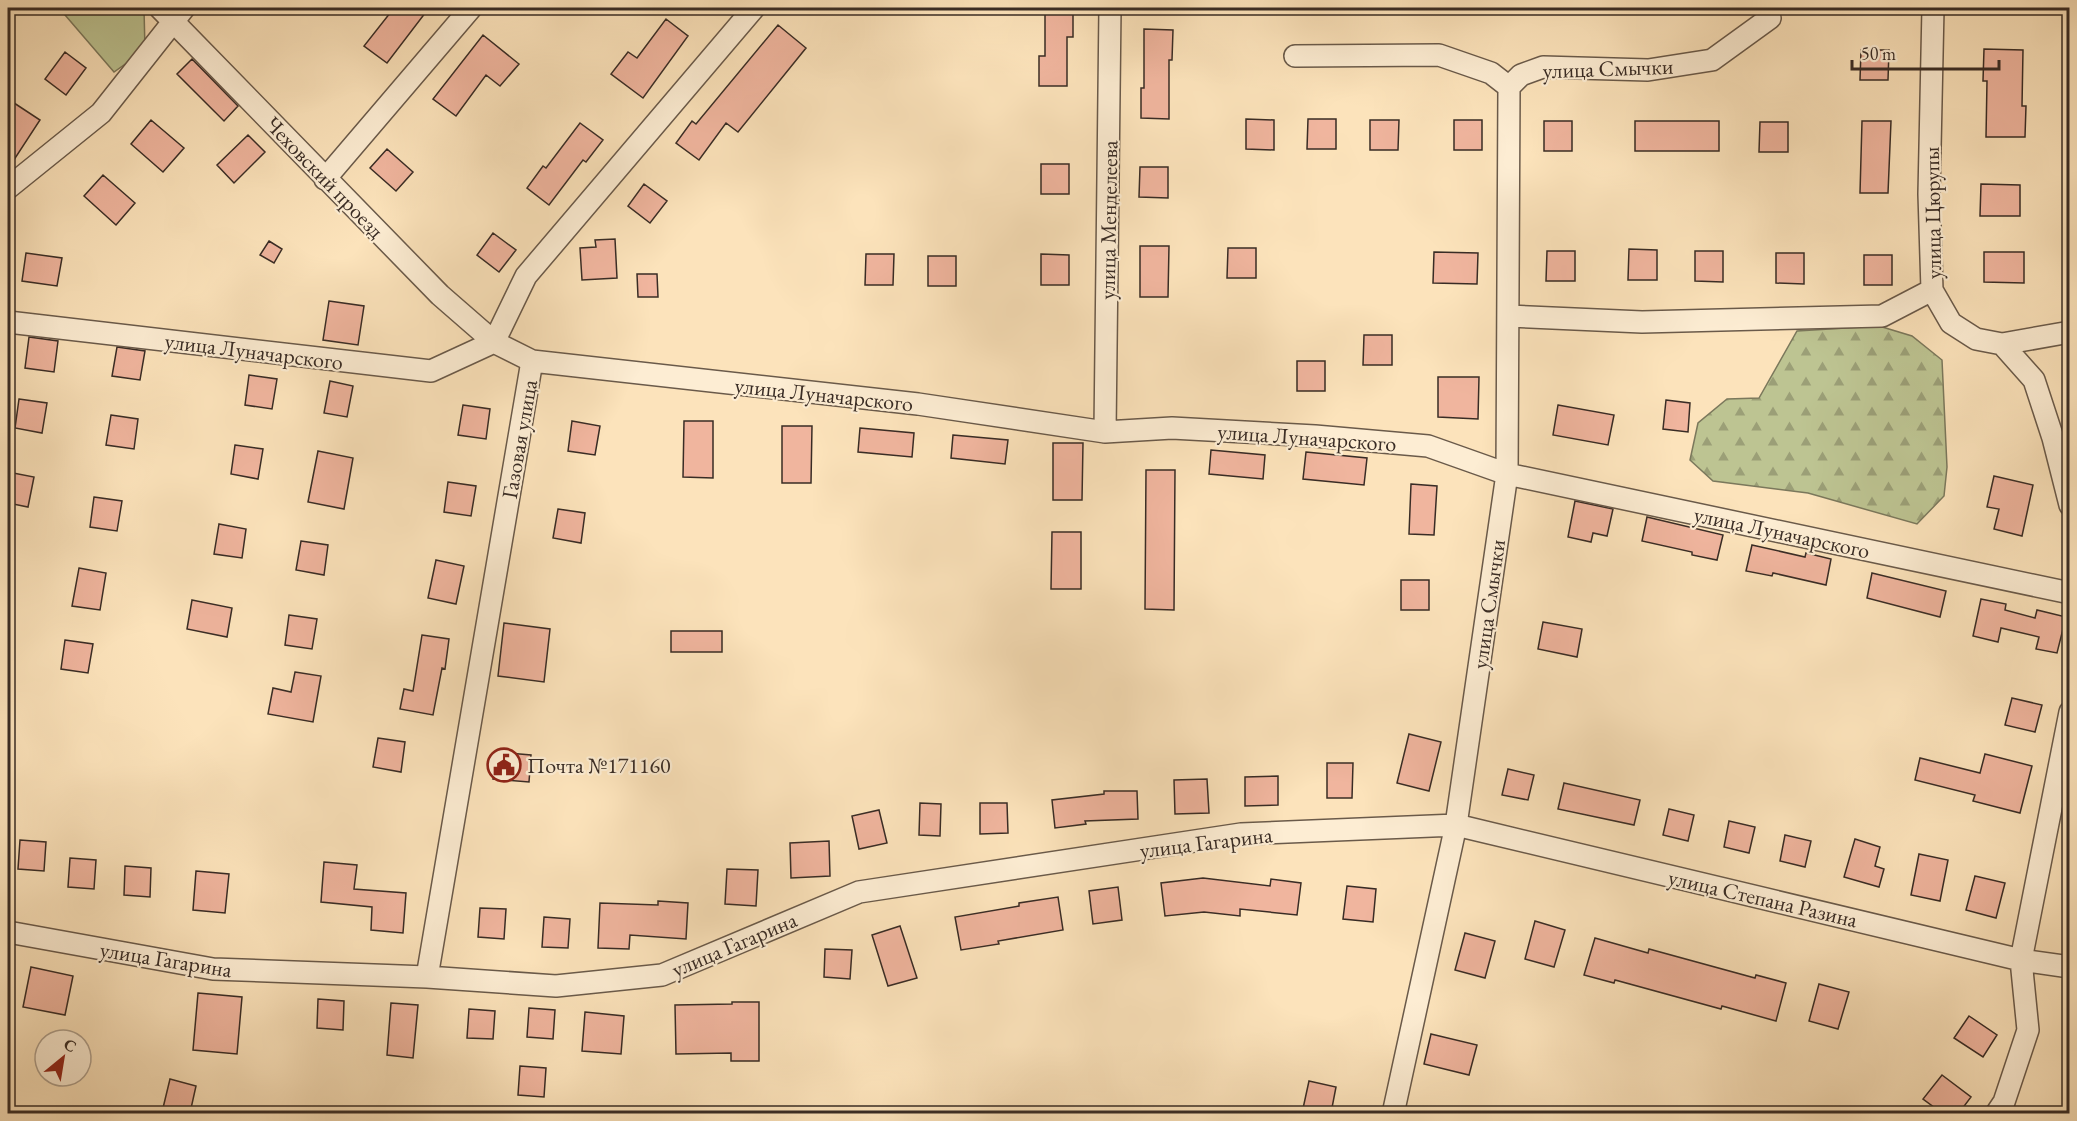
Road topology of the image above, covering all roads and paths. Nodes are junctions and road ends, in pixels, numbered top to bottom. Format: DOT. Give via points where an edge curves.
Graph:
graph roads {
  1 [pos="471,8"];
  2 [pos="754,8"];
  3 [pos="1110,8"];
  4 [pos="1933,8"];
  5 [pos="173,12"];
  6 [pos="1770,18"];
  7 [pos="1295,56"];
  8 [pos="1509,87"];
  9 [pos="325,179"];
  10 [pos="8,189"];
  11 [pos="1932,290"];
  12 [pos="1508,316"];
  13 [pos="8,322"];
  14 [pos="2070,332"];
  15 [pos="494,342"];
  16 [pos="2002,344"];
  17 [pos="532,361"];
  18 [pos="1105,432"];
  19 [pos="1507,474"];
  20 [pos="2070,505"];
  21 [pos="2070,593"];
  22 [pos="2070,712"];
  23 [pos="1456,825"];
  24 [pos="8,932"];
  25 [pos="2021,960"];
  26 [pos="2070,967"];
  27 [pos="427,977"];
  28 [pos="1393,1113"];
  29 [pos="1996,1113"];
  1 -- 9 [label="street"];
  2 -- 15 [label="street" via="526,276"];
  3 -- 18 [label="street, улица Менделеева"];
  4 -- 11 [label="street, улица Цюрупы" via="1929,194"];
  5 -- 9 [label="street, Чеховский проезд"];
  5 -- 10 [label="street" via="101,113"];
  6 -- 8 [label="street, улица Смычки" via="1712,60 1648,70 1543,67 1521,75"];
  7 -- 8 [label="street" via="1439,55 1491,73"];
  8 -- 12 [label="street, улица Смычки"];
  9 -- 15 [label="street, Чеховский проезд" via="440,295"];
  11 -- 12 [label="street" via="1882,316 1642,322"];
  11 -- 16 [label="street, улица Цюрупы" via="1951,323 1976,339"];
  12 -- 19 [label="street, улица Смычки"];
  13 -- 15 [label="street, улица Луначарского" via="431,371"];
  14 -- 16 [label="street"];
  15 -- 17 [label="street, Газовая улица"];
  16 -- 20 [label="street" via="2034,381"];
  17 -- 18 [label="street, улица Луначарского" via="918,404"];
  17 -- 27 [label="street, Газовая улица"];
  18 -- 19 [label="street, улица Луначарского" via="1172,428 1428,446"];
  19 -- 21 [label="street, улица Луначарского"];
  19 -- 23 [label="street, улица Смычки"];
  22 -- 25 [label="street"];
  23 -- 25 [label="street, улица Степана Разина"];
  23 -- 27 [label="street, улица Гагарина" via="1241,834 859,892 662,975 556,986"];
  23 -- 28 [label="street, улица Смычки"];
  24 -- 27 [label="street, улица Гагарина" via="213,969"];
  25 -- 26 [label="street, улица Степана Разина"];
  25 -- 29 [label="street" via="2028,1030 2004,1102"];
}
